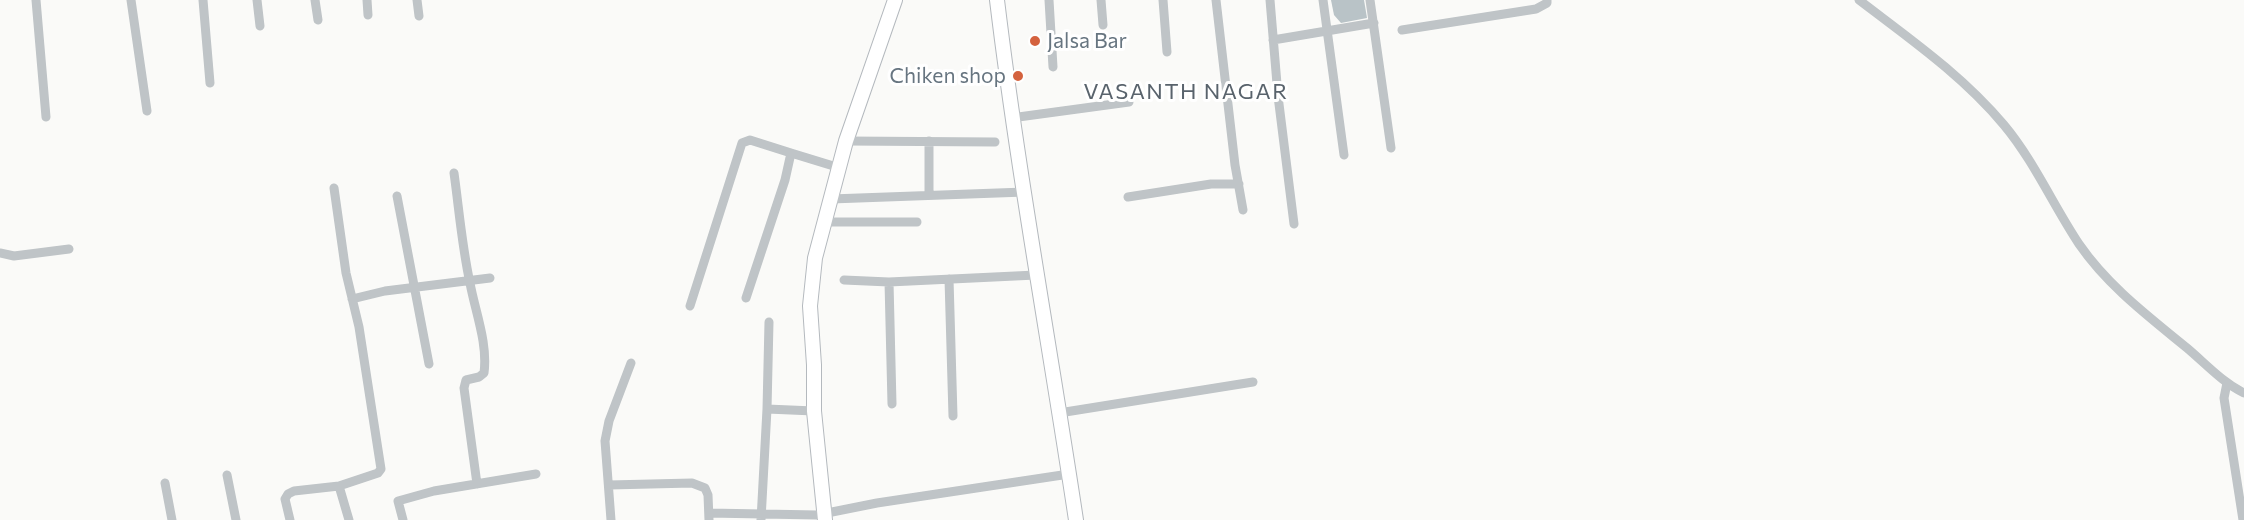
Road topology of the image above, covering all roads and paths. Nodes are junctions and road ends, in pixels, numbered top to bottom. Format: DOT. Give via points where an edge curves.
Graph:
graph roads {
  1 [pos="36,0"];
  2 [pos="131,0"];
  3 [pos="203,0"];
  4 [pos="257,0"];
  5 [pos="315,0"];
  6 [pos="367,0"];
  7 [pos="417,0"];
  8 [pos="895,0"];
  9 [pos="997,0"];
  10 [pos="1048,0"];
  11 [pos="1101,0"];
  12 [pos="1163,0"];
  13 [pos="1216,0"];
  14 [pos="1270,0"];
  15 [pos="1323,0"];
  16 [pos="1370,0"];
  17 [pos="1547,0"];
  18 [pos="1859,0"];
  19 [pos="369,15"];
  20 [pos="419,16"];
  21 [pos="318,20"];
  22 [pos="1374,23"];
  23 [pos="1103,25"];
  24 [pos="260,26"];
  25 [pos="1327,30"];
  26 [pos="1402,30"];
  27 [pos="1273,40"];
  28 [pos="1167,52"];
  29 [pos="1053,67"];
  30 [pos="210,82"];
  31 [pos="1129,102"];
  32 [pos="147,111"];
  33 [pos="46,117"];
  34 [pos="1011,118"];
  35 [pos="846,141"];
  36 [pos="929,141"];
  37 [pos="995,142"];
  38 [pos="1391,148"];
  39 [pos="791,153"];
  40 [pos="1344,155"];
  41 [pos="840,168"];
  42 [pos="454,173"];
  43 [pos="1239,184"];
  44 [pos="334,188"];
  45 [pos="1025,192"];
  46 [pos="928,195"];
  47 [pos="397,196"];
  48 [pos="1128,197"];
  49 [pos="831,199"];
  50 [pos="1243,210"];
  51 [pos="825,222"];
  52 [pos="917,222"];
  53 [pos="1294,224"];
  54 [pos="69,249"];
  55 [pos="0,254"];
  56 [pos="1036,275"];
  57 [pos="490,278"];
  58 [pos="949,279"];
  59 [pos="469,280"];
  60 [pos="844,280"];
  61 [pos="889,282"];
  62 [pos="414,288"];
  63 [pos="746,298"];
  64 [pos="351,299"];
  65 [pos="690,306"];
  66 [pos="769,322"];
  67 [pos="631,363"];
  68 [pos="429,364"];
  69 [pos="1253,382"];
  70 [pos="2227,382"];
  71 [pos="2244,393"];
  72 [pos="892,404"];
  73 [pos="767,409"];
  74 [pos="814,411"];
  75 [pos="1059,414"];
  76 [pos="953,416"];
  77 [pos="536,474"];
  78 [pos="1070,474"];
  79 [pos="227,475"];
  80 [pos="165,483"];
  81 [pos="477,484"];
  82 [pos="609,485"];
  83 [pos="339,486"];
  84 [pos="709,517"];
  85 [pos="760,517"];
  86 [pos="825,517"];
  87 [pos="172,520"];
  88 [pos="236,520"];
  89 [pos="290,520"];
  90 [pos="349,520"];
  91 [pos="403,520"];
  92 [pos="611,520"];
  93 [pos="1076,520"];
  94 [pos="2243,520"];
  1 -- 33 [label="street"];
  2 -- 32 [label="street"];
  3 -- 30 [label="street"];
  4 -- 24 [label="street"];
  5 -- 21 [label="street"];
  6 -- 19 [label="street"];
  7 -- 20 [label="street"];
  8 -- 35 [label="main road"];
  9 -- 34 [label="main road"];
  10 -- 29 [label="street"];
  11 -- 23 [label="street"];
  12 -- 28 [label="street"];
  13 -- 43 [label="street"];
  14 -- 27 [label="street"];
  15 -- 25 [label="street"];
  16 -- 22 [label="street"];
  17 -- 26 [label="street" via="1536,9"];
  18 -- 70 [label="street" via="1939,60 1974,92 2028,156 2098,269 2140,310"];
  22 -- 25 [label="street"];
  22 -- 38 [label="street"];
  25 -- 27 [label="street"];
  25 -- 40 [label="street"];
  27 -- 53 [label="street"];
  31 -- 34 [label="street"];
  34 -- 45 [label="main road"];
  35 -- 36 [label="street"];
  35 -- 41 [label="main road"];
  36 -- 37 [label="street"];
  36 -- 46 [label="street"];
  39 -- 41 [label="street"];
  39 -- 63 [label="street"];
  39 -- 65 [label="street" via="750,140 742,143"];
  41 -- 49 [label="main road"];
  42 -- 59 [label="street"];
  43 -- 48 [label="street" via="1210,184"];
  43 -- 50 [label="street"];
  44 -- 64 [label="street"];
  45 -- 46 [label="street"];
  45 -- 56 [label="main road"];
  46 -- 49 [label="street"];
  47 -- 62 [label="street"];
  49 -- 51 [label="main road"];
  51 -- 52 [label="street"];
  51 -- 74 [label="main road" via="815,258 810,306"];
  54 -- 55 [label="street" via="14,256"];
  56 -- 58 [label="street"];
  56 -- 75 [label="main road"];
  57 -- 59 [label="street"];
  58 -- 61 [label="street"];
  58 -- 76 [label="street"];
  59 -- 62 [label="street"];
  59 -- 81 [label="street" via="485,368 479,377 466,380 464,388"];
  60 -- 61 [label="street"];
  61 -- 72 [label="street"];
  62 -- 64 [label="street"];
  62 -- 68 [label="street"];
  64 -- 83 [label="street" via="359,327 381,469"];
  66 -- 73 [label="street"];
  67 -- 82 [label="street" via="605,441"];
  69 -- 75 [label="street"];
  70 -- 71 [label="street"];
  70 -- 94 [label="street" via="2224,398"];
  73 -- 74 [label="street"];
  73 -- 85 [label="street"];
  74 -- 86 [label="main road"];
  75 -- 78 [label="main road"];
  77 -- 81 [label="street"];
  78 -- 86 [label="street" via="885,501"];
  78 -- 93 [label="main road"];
  79 -- 88 [label="street"];
  80 -- 87 [label="street"];
  81 -- 91 [label="street" via="398,501"];
  82 -- 84 [label="street" via="692,483 705,488"];
  82 -- 92 [label="street"];
  83 -- 89 [label="street" via="288,494 285,499"];
  83 -- 90 [label="street"];
  84 -- 85 [label="street"];
  85 -- 86 [label="street"];
}
